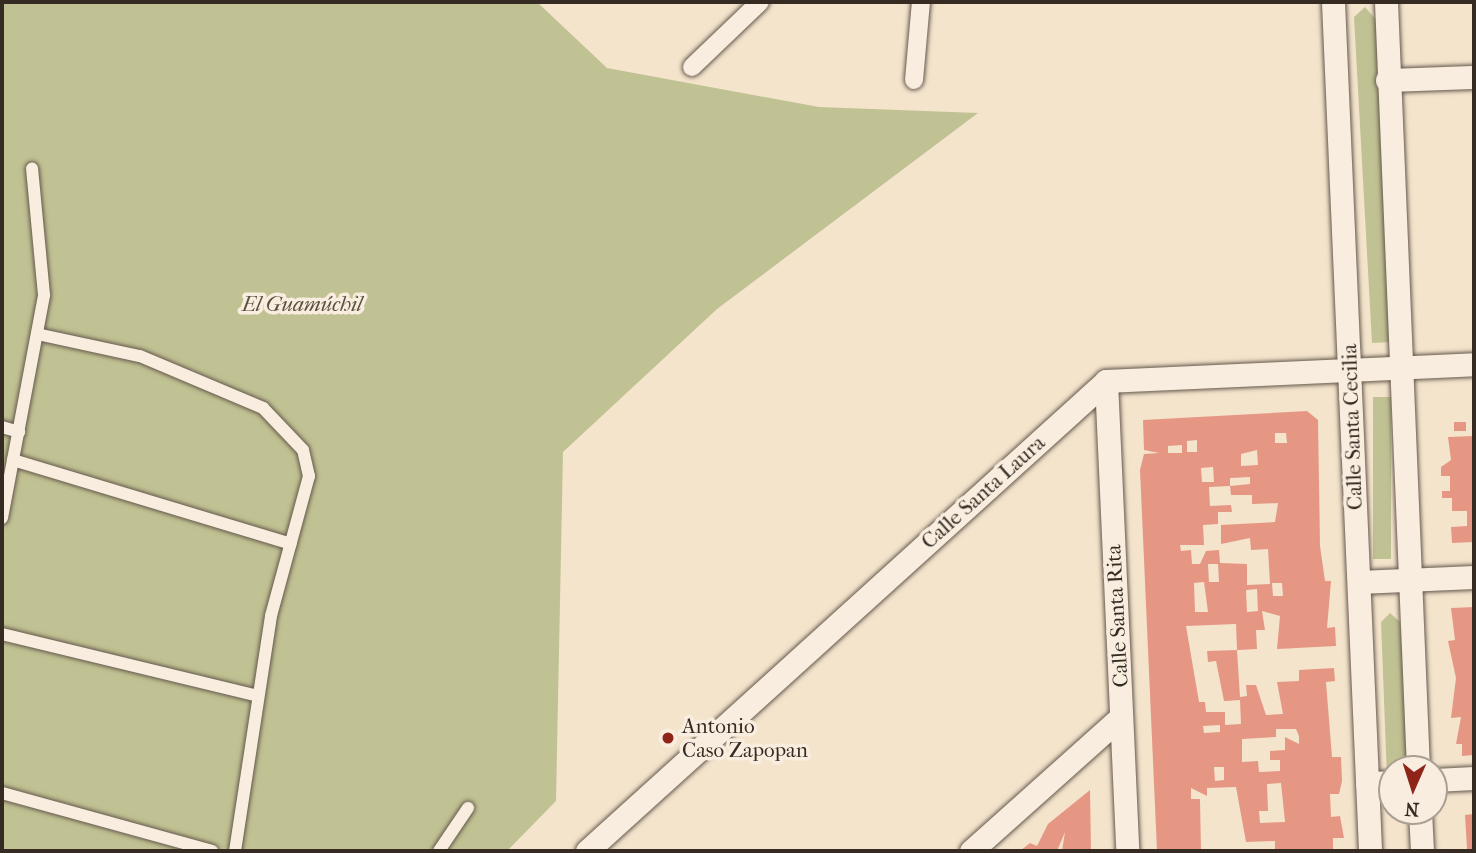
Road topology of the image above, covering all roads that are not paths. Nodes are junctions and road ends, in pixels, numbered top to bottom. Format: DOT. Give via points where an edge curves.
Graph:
graph roads {
  1 [pos="760,2"];
  2 [pos="921,2"];
  3 [pos="1334,2"];
  4 [pos="1386,2"];
  5 [pos="692,67"];
  6 [pos="1474,77"];
  7 [pos="914,80"];
  8 [pos="1387,80"];
  9 [pos="32,169"];
  10 [pos="37,334"];
  11 [pos="1474,364"];
  12 [pos="1400,367"];
  13 [pos="1349,369"];
  14 [pos="1105,381"];
  15 [pos="2,428"];
  16 [pos="19,432"];
  17 [pos="13,460"];
  18 [pos="2,518"];
  19 [pos="291,544"];
  20 [pos="1474,577"];
  21 [pos="1409,580"];
  22 [pos="1359,582"];
  23 [pos="2,634"];
  24 [pos="258,696"];
  25 [pos="1121,717"];
  26 [pos="1417,755"];
  27 [pos="1474,778"];
  28 [pos="1448,779"];
  29 [pos="1367,783"];
  30 [pos="1378,783"];
  31 [pos="2,793"];
  32 [pos="468,808"];
  33 [pos="1421,825"];
  34 [pos="212,851"];
  35 [pos="235,851"];
  36 [pos="439,851"];
  37 [pos="587,851"];
  38 [pos="971,851"];
  39 [pos="1127,851"];
  40 [pos="1370,851"];
  41 [pos="1422,851"];
  1 -- 5 [label="street"];
  2 -- 7 [label="street"];
  3 -- 13 [label="street, Calle Santa Cecilia"];
  4 -- 8 [label="street"];
  6 -- 8 [label="street"];
  8 -- 12 [label="street"];
  9 -- 10 [label="lane" via="44,295"];
  10 -- 16 [label="lane"];
  10 -- 19 [label="lane" via="140,356 263,408 303,450 309,476"];
  11 -- 12 [label="street"];
  12 -- 13 [label="street"];
  12 -- 21 [label="street"];
  13 -- 14 [label="street"];
  13 -- 22 [label="street, Calle Santa Cecilia"];
  14 -- 25 [label="street, Calle Santa Rita"];
  14 -- 37 [label="street, Calle Santa Laura"];
  15 -- 16 [label="lane"];
  16 -- 17 [label="lane"];
  17 -- 18 [label="lane"];
  17 -- 19 [label="lane"];
  19 -- 24 [label="lane"];
  20 -- 21 [label="street"];
  21 -- 22 [label="street"];
  21 -- 26 [label="street"];
  22 -- 29 [label="street, Calle Santa Cecilia"];
  23 -- 24 [label="lane"];
  24 -- 35 [label="lane"];
  25 -- 38 [label="street"];
  25 -- 39 [label="street, Calle Santa Rita"];
  27 -- 28 [label="street"];
  29 -- 30 [label="street"];
  29 -- 40 [label="street, Calle Santa Cecilia"];
  31 -- 34 [label="lane"];
  32 -- 36 [label="lane"];
  33 -- 41 [label="street"];
}
